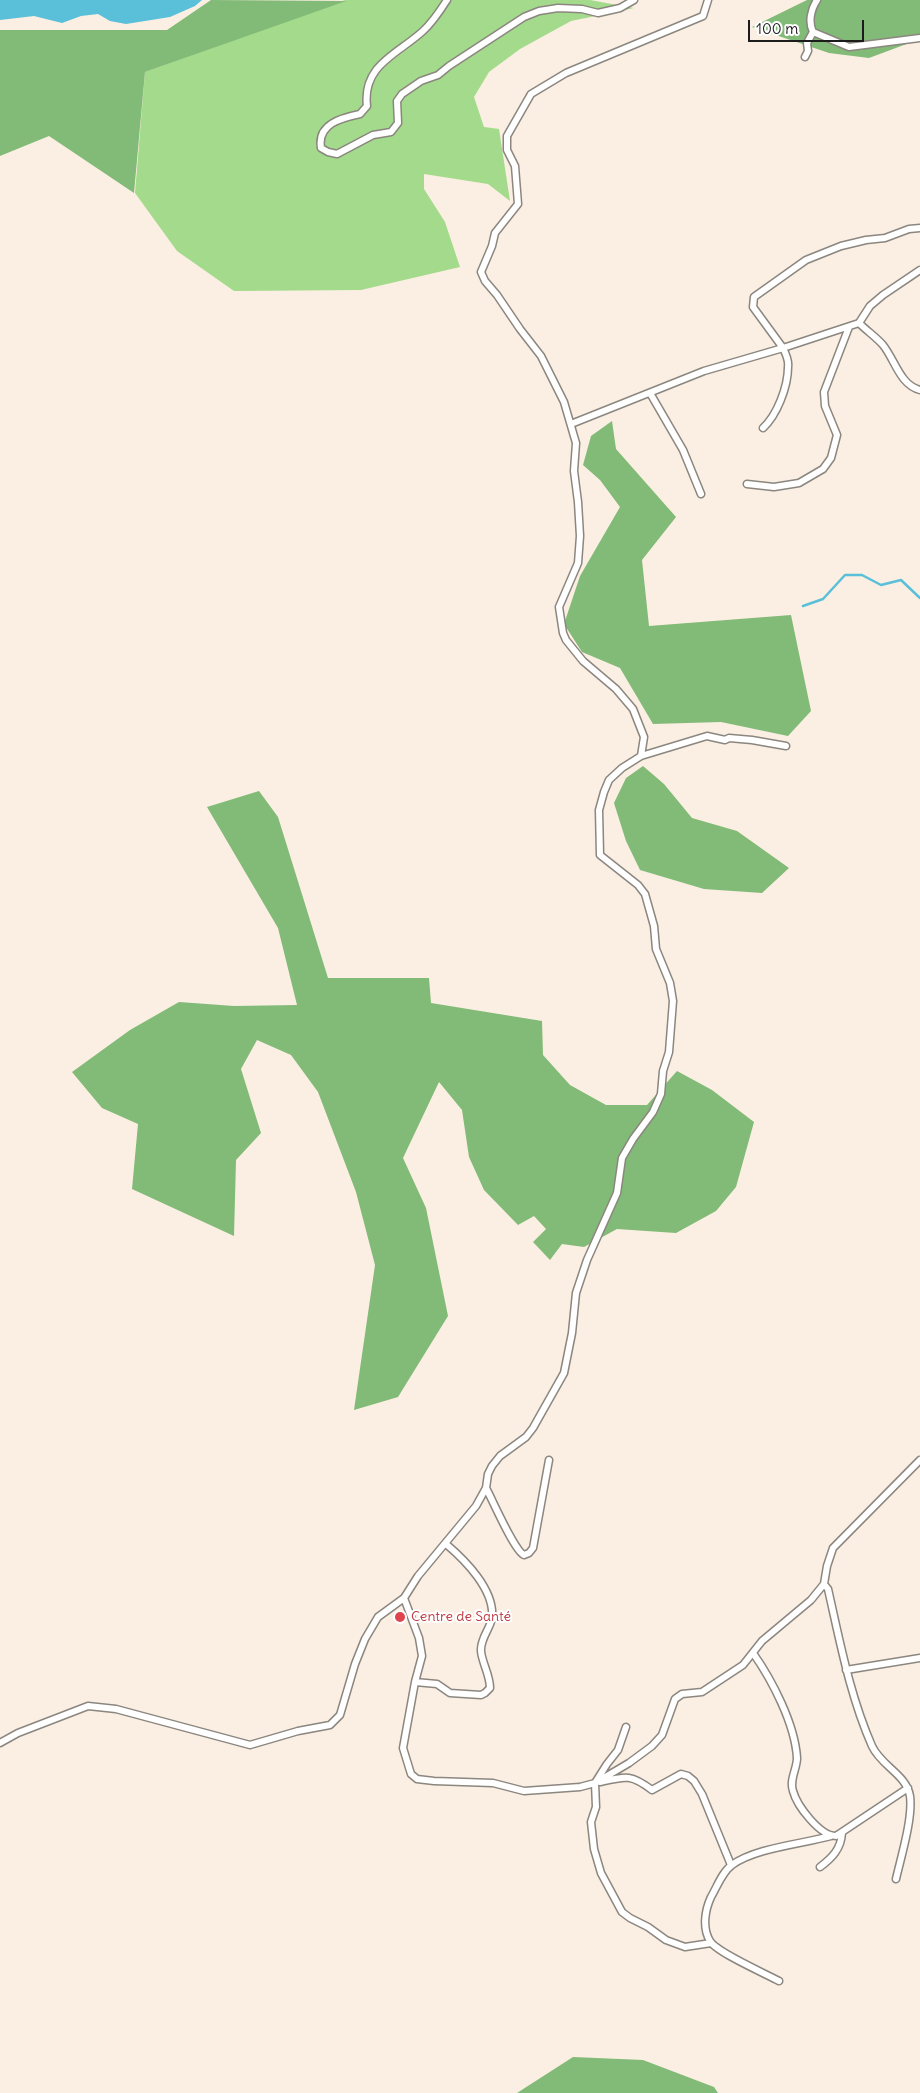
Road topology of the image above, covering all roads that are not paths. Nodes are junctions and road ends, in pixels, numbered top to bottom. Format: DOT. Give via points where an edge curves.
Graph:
graph roads {
  1 [pos="446,0"];
  2 [pos="634,0"];
  3 [pos="708,0"];
  4 [pos="816,0"];
  5 [pos="813,32"];
  6 [pos="920,38"];
  7 [pos="805,57"];
  8 [pos="920,228"];
  9 [pos="920,270"];
  10 [pos="859,323"];
  11 [pos="849,327"];
  12 [pos="784,348"];
  13 [pos="920,390"];
  14 [pos="650,393"];
  15 [pos="571,424"];
  16 [pos="762,428"];
  17 [pos="747,484"];
  18 [pos="701,494"];
  19 [pos="786,746"];
  20 [pos="641,756"];
  21 [pos="549,1460"];
  22 [pos="920,1460"];
  23 [pos="486,1488"];
  24 [pos="446,1544"];
  25 [pos="824,1584"];
  26 [pos="404,1598"];
  27 [pos="753,1653"];
  28 [pos="920,1658"];
  29 [pos="846,1670"];
  30 [pos="415,1682"];
  31 [pos="626,1727"];
  32 [pos="0,1744"];
  33 [pos="595,1783"];
  34 [pos="908,1788"];
  35 [pos="842,1833"];
  36 [pos="831,1836"];
  37 [pos="731,1865"];
  38 [pos="820,1867"];
  39 [pos="896,1878"];
  40 [pos="711,1943"];
  41 [pos="779,1981"];
  1 -- 2 [label="street" via="436,18 390,56 369,79 365,93 367,106 360,114 327,126 320,139 321,148 337,154 373,135 391,132 398,123 397,101 402,94 421,81 438,75 524,17 558,8 598,13 620,8"];
  3 -- 15 [label="street" via="703,16 566,73 531,94 507,136 507,150 515,166 518,204 495,233 481,272 541,356"];
  4 -- 5 [label="street" via="810,17"];
  5 -- 6 [label="street" via="848,47"];
  5 -- 7 [label="street" via="807,42"];
  8 -- 12 [label="street" via="841,246 806,260 754,297 753,308"];
  9 -- 10 [label="street" via="870,306"];
  10 -- 11 [label="street"];
  10 -- 13 [label="street" via="883,346 910,388"];
  11 -- 12 [label="street"];
  11 -- 17 [label="street" via="824,392 825,406 837,435 831,458 823,469 799,483 774,487"];
  12 -- 14 [label="street" via="704,372"];
  12 -- 16 [label="street" via="788,367 786,382 775,412"];
  14 -- 15 [label="street"];
  14 -- 18 [label="street" via="683,450"];
  15 -- 20 [label="street" via="576,443 574,471 580,536 578,564 559,607 561,627 566,640 583,661 616,689 633,709 644,737"];
  19 -- 20 [label="street" via="707,736"];
  20 -- 23 [label="street" via="622,768 604,792 600,810 600,855 645,894 654,926 656,949 670,983 673,1001 669,1052 661,1094 653,1112 622,1158 617,1193 586,1260 576,1293 564,1373 530,1433 492,1466"];
  21 -- 23 [label="street" via="533,1548 529,1553 519,1552 514,1545"];
  22 -- 25 [label="street" via="833,1548"];
  23 -- 24 [label="street"];
  24 -- 26 [label="street"];
  24 -- 30 [label="street" via="476,1574 491,1607 492,1617 481,1643 490,1688 481,1695 450,1693 437,1684"];
  25 -- 27 [label="street" via="812,1600 762,1640"];
  25 -- 29 [label="street" via="828,1589"];
  26 -- 30 [label="street" via="422,1656"];
  26 -- 32 [label="street" via="378,1617 365,1639 340,1715 330,1725 250,1745 116,1709 88,1706 18,1733"];
  27 -- 33 [label="street" via="743,1666 702,1692 682,1694 675,1699 662,1735 652,1746"];
  27 -- 36 [label="street" via="776,1690 791,1733 797,1757 791,1784 793,1793 814,1824"];
  28 -- 29 [label="street"];
  29 -- 34 [label="street" via="872,1747 880,1760"];
  30 -- 33 [label="street" via="404,1748 410,1774 417,1779 494,1783 524,1791 580,1788"];
  31 -- 33 [label="street" via="618,1750"];
  33 -- 37 [label="street" via="632,1778 652,1790 681,1774 688,1776 702,1794"];
  33 -- 40 [label="street" via="596,1808 591,1822 594,1849 601,1873 622,1912 666,1940 685,1947"];
  34 -- 35 [label="street"];
  34 -- 39 [label="street" via="906,1834"];
  35 -- 36 [label="street"];
  35 -- 38 [label="street" via="835,1854"];
  36 -- 37 [label="street" via="767,1849"];
  37 -- 40 [label="street" via="706,1907 705,1930"];
  40 -- 41 [label="street"];
}
